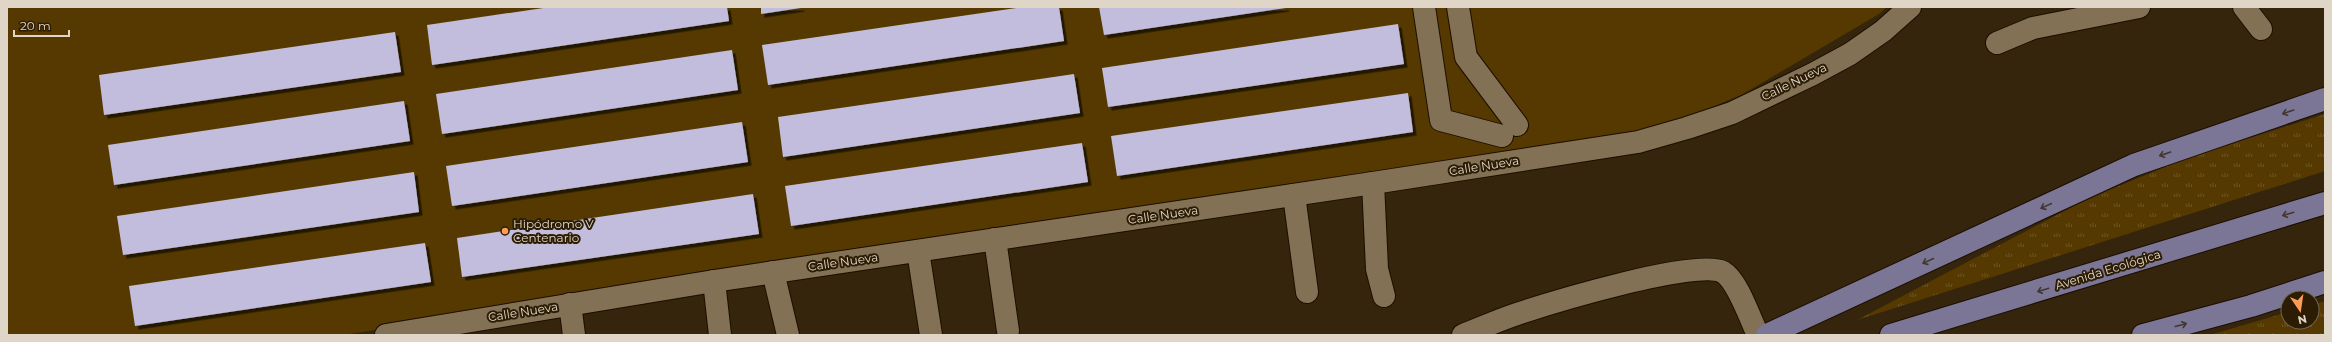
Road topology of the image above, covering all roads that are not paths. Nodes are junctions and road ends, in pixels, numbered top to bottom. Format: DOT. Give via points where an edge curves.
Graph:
graph roads {
  1 [pos="1424,7"];
  2 [pos="1458,7"];
  3 [pos="1910,7"];
  4 [pos="2139,7"];
  5 [pos="2244,7"];
  6 [pos="2261,30"];
  7 [pos="1997,43"];
  8 [pos="2325,99"];
  9 [pos="1373,183"];
  10 [pos="1294,195"];
  11 [pos="2325,203"];
  12 [pos="995,239"];
  13 [pos="918,251"];
  14 [pos="773,272"];
  15 [pos="714,281"];
  16 [pos="2325,282"];
  17 [pos="1307,292"];
  18 [pos="1384,296"];
  19 [pos="570,304"];
  20 [pos="1008,331"];
  21 [pos="420,332"];
  22 [pos="386,335"];
  23 [pos="574,335"];
  24 [pos="720,335"];
  25 [pos="788,335"];
  26 [pos="931,335"];
  27 [pos="1463,335"];
  28 [pos="1758,335"];
  29 [pos="1767,335"];
  30 [pos="1891,335"];
  31 [pos="2143,335"];
  1 -- 2 [label="street" via="1441,120 1509,130 1466,58"];
  3 -- 9 [label="street, Calle Nueva" via="1883,31 1850,54 1732,112 1687,128 1638,142"];
  4 -- 7 [label="street" via="2033,28"];
  5 -- 6 [label="street"];
  8 -- 29 [label="main road, one-way" via="2134,165"];
  9 -- 10 [label="street, Calle Nueva"];
  9 -- 18 [label="street" via="1377,269"];
  10 -- 12 [label="street, Calle Nueva"];
  10 -- 17 [label="street"];
  11 -- 30 [label="main road, Avenida Ecológica, one-way"];
  12 -- 13 [label="street, Calle Nueva"];
  12 -- 20 [label="street"];
  13 -- 14 [label="street, Calle Nueva"];
  13 -- 26 [label="street"];
  14 -- 15 [label="street, Calle Nueva"];
  14 -- 25 [label="street"];
  15 -- 19 [label="street, Calle Nueva"];
  15 -- 24 [label="street"];
  31 -- 16 [label="main road, one-way" via="2251,306"];
  19 -- 21 [label="street, Calle Nueva"];
  19 -- 23 [label="street"];
  21 -- 22 [label="street, Calle Nueva"];
  27 -- 28 [label="street" via="1516,314 1556,302 1676,272 1708,268 1722,272 1733,282"];
}
